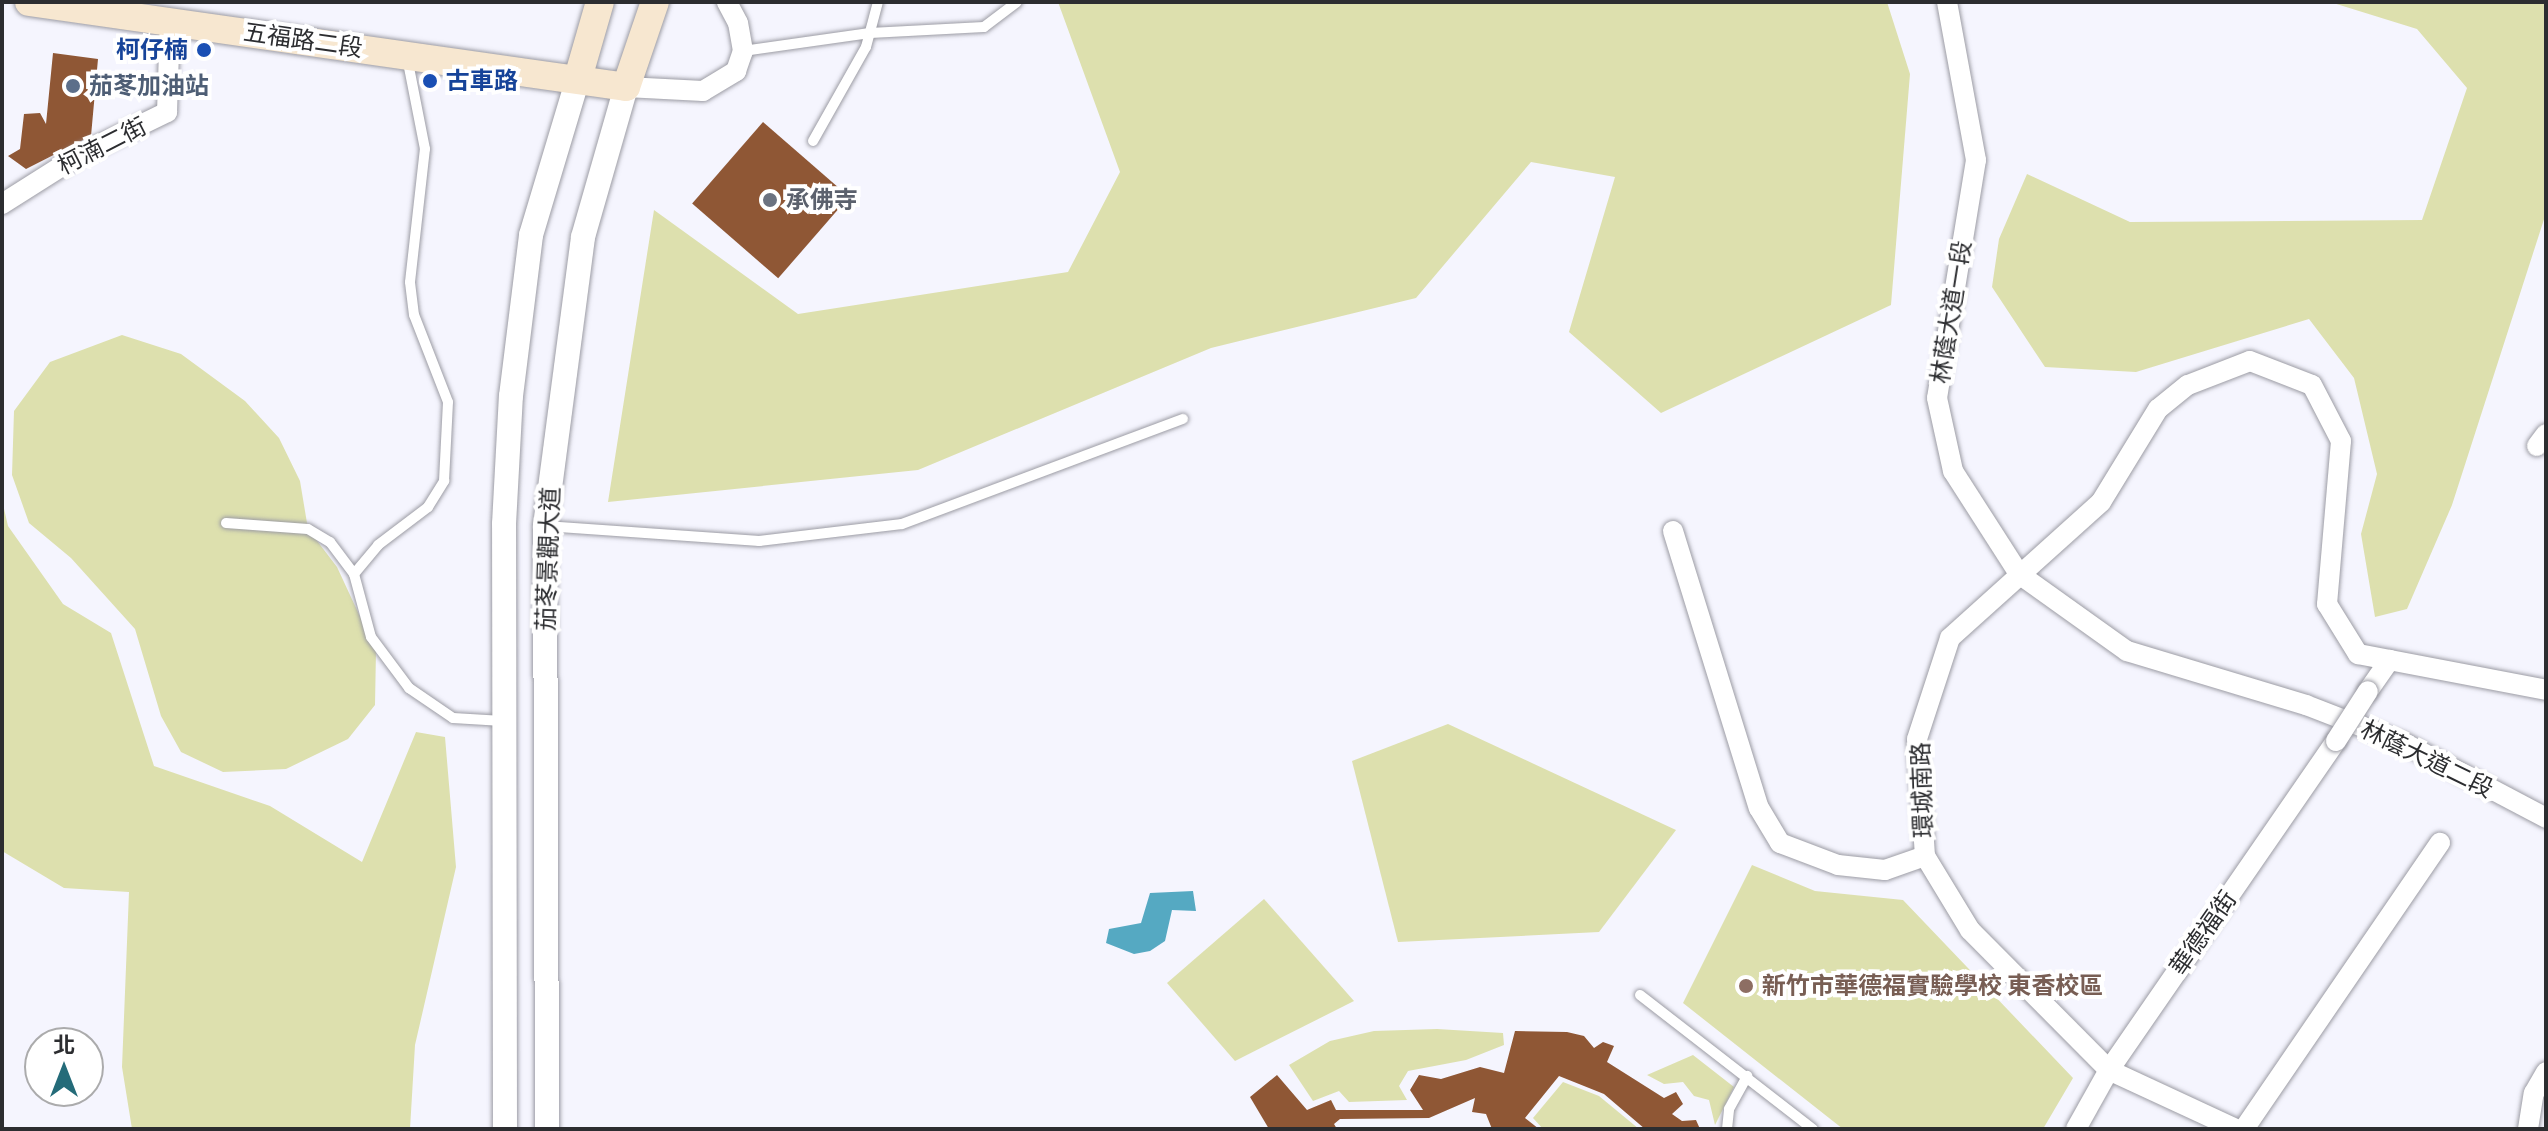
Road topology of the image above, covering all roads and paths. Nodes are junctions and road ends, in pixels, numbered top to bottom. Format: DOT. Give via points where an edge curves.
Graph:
graph roads {
  1 [pos="29,2"];
  2 [pos="600,2"];
  3 [pos="655,2"];
  4 [pos="727,2"];
  5 [pos="878,2"];
  6 [pos="1017,2"];
  7 [pos="1947,2"];
  8 [pos="170,22"];
  9 [pos="870,33"];
  10 [pos="743,51"];
  11 [pos="406,55"];
  12 [pos="578,78"];
  13 [pos="626,87"];
  14 [pos="813,141"];
  15 [pos="2,204"];
  16 [pos="1183,419"];
  17 [pos="226,523"];
  18 [pos="545,526"];
  19 [pos="1673,531"];
  20 [pos="354,574"];
  21 [pos="2019,574"];
  22 [pos="2390,660"];
  23 [pos="2546,690"];
  24 [pos="2306,705"];
  25 [pos="503,721"];
  26 [pos="2546,818"];
  27 [pos="2440,843"];
  28 [pos="1925,856"];
  29 [pos="1640,995"];
  30 [pos="2109,1070"];
  31 [pos="2546,1072"];
  32 [pos="1747,1076"];
  33 [pos="505,1129"];
  34 [pos="547,1129"];
  35 [pos="1727,1129"];
  36 [pos="1813,1129"];
  37 [pos="2076,1129"];
  38 [pos="2236,1129"];
  39 [pos="2244,1129"];
  40 [pos="2528,1129"];
  1 -- 8 [label="main road, 五福路二段"];
  2 -- 12 [label="main road, 茄苳景觀大道"];
  3 -- 13 [label="main road, 茄苳景觀大道"];
  4 -- 10 [label="street"];
  5 -- 9 [label="lane"];
  6 -- 9 [label="lane" via="984,27"];
  7 -- 21 [label="street, 林蔭大道一段" via="1976,160 1937,398 1953,471"];
  8 -- 11 [label="main road, 五福路二段"];
  8 -- 15 [label="street, 柯湳二街" via="167,112 81,154"];
  9 -- 10 [label="lane"];
  9 -- 14 [label="lane"];
  10 -- 13 [label="street" via="736,71 703,91"];
  11 -- 12 [label="main road, 五福路二段"];
  11 -- 20 [label="lane" via="425,149 410,282 414,315 448,402 449,440 444,481 428,507 378,545"];
  12 -- 13 [label="main road, 五福路二段"];
  12 -- 25 [label="street, 茄苳景觀大道" via="531,235 511,396"];
  13 -- 18 [label="street, 茄苳景觀大道" via="583,237 557,404"];
  16 -- 18 [label="lane" via="902,524 759,541"];
  17 -- 20 [label="lane" via="308,529 330,542"];
  18 -- 34 [label="street, 茄苳景觀大道"];
  19 -- 28 [label="street" via="1759,808 1780,843 1838,865 1885,870"];
  20 -- 25 [label="lane" via="371,637 409,688 453,718"];
  21 -- 22 [label="street, 環城南路" via="2101,502 2158,409 2188,385 2250,361 2312,385 2341,441 2327,604 2358,654"];
  21 -- 24 [label="street, 林蔭大道一段" via="2127,651"];
  21 -- 28 [label="street, 環城南路" via="1950,638 1917,739"];
  22 -- 23 [label="street, 環城南路"];
  22 -- 30 [label="street, 華德福街, bridge"];
  24 -- 26 [label="street, 林蔭大道二段" via="2404,743"];
  25 -- 33 [label="street, 茄苳景觀大道"];
  27 -- 39 [label="street"];
  28 -- 30 [label="street, 環城南路" via="1970,930"];
  29 -- 32 [label="lane"];
  30 -- 37 [label="street, 華德福街"];
  30 -- 38 [label="street, 環城南路"];
  31 -- 40 [label="street" via="2534,1093"];
  32 -- 35 [label="lane" via="1729,1109"];
  32 -- 36 [label="lane"];
}
